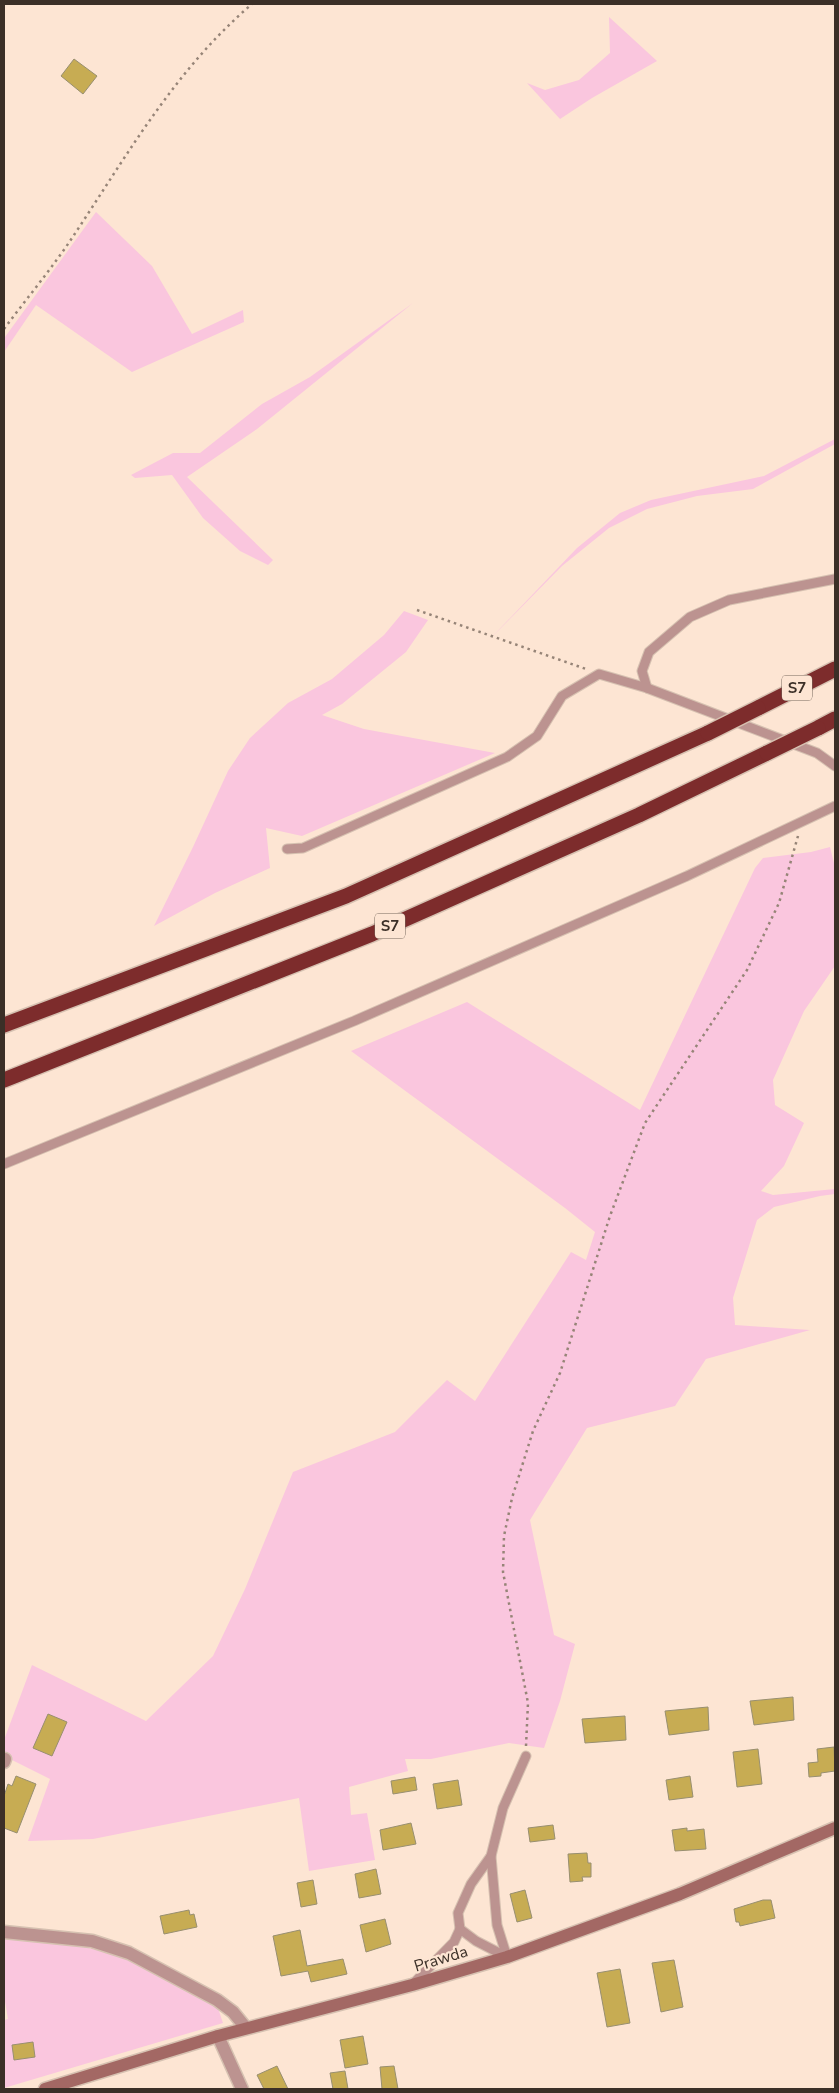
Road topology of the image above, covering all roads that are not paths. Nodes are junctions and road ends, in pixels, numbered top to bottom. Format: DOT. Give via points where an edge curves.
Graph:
graph roads {
  1 [pos="835,579"];
  2 [pos="835,669"];
  3 [pos="647,688"];
  4 [pos="835,719"];
  5 [pos="835,766"];
  6 [pos="835,806"];
  7 [pos="287,849"];
  8 [pos="4,1025"];
  9 [pos="4,1080"];
  10 [pos="4,1164"];
  11 [pos="526,1756"];
  12 [pos="835,1828"];
  13 [pos="491,1856"];
  14 [pos="460,1929"];
  15 [pos="4,1932"];
  16 [pos="506,1957"];
  17 [pos="412,1985"];
  18 [pos="246,2028"];
  19 [pos="218,2036"];
  20 [pos="45,2089"];
  21 [pos="242,2089"];
  1 -- 3 [label="lane" via="729,600 690,617 649,652 642,671"];
  2 -- 8 [label="highway, S7, bridge" via="708,733 346,896"];
  3 -- 5 [label="lane" via="817,753"];
  3 -- 7 [label="lane" via="599,674 562,696 537,736 507,757 302,848"];
  4 -- 9 [label="highway, S7, bridge" via="639,815 372,934"];
  6 -- 10 [label="lane" via="687,876 354,1021"];
  11 -- 13 [label="lane" via="503,1808"];
  12 -- 16 [label="street, Prawda" via="680,1894"];
  13 -- 14 [label="lane" via="471,1884 458,1913"];
  13 -- 16 [label="lane" via="497,1925"];
  14 -- 16 [label="lane"];
  14 -- 17 [label="lane" via="454,1942"];
  15 -- 18 [label="street" via="92,1941 129,1952 217,2000 234,2012"];
  16 -- 17 [label="street, Prawda"];
  17 -- 18 [label="street, Prawda"];
  18 -- 19 [label="street, Prawda"];
  19 -- 20 [label="street, Prawda"];
  19 -- 21 [label="street"];
}
